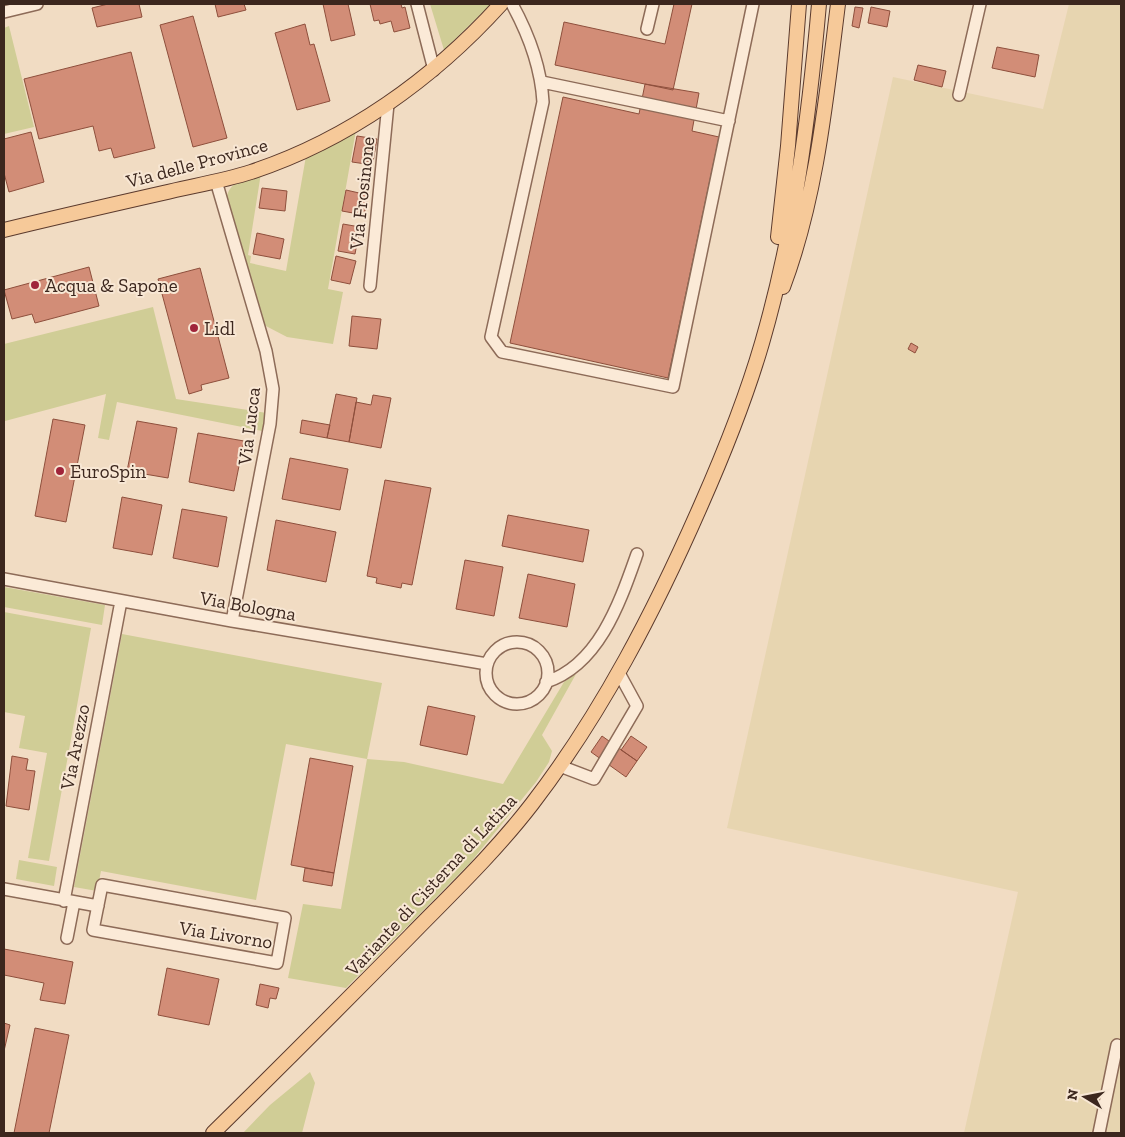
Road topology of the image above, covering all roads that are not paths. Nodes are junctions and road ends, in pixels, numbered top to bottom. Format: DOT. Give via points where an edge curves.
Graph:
graph roads {
  1 [pos="37,4"];
  2 [pos="417,4"];
  3 [pos="501,4"];
  4 [pos="512,4"];
  5 [pos="653,4"];
  6 [pos="753,4"];
  7 [pos="799,4"];
  8 [pos="819,4"];
  9 [pos="838,4"];
  10 [pos="980,4"];
  11 [pos="4,12"];
  12 [pos="647,30"];
  13 [pos="434,70"];
  14 [pos="542,82"];
  15 [pos="959,95"];
  16 [pos="388,104"];
  17 [pos="728,121"];
  18 [pos="216,181"];
  19 [pos="4,230"];
  20 [pos="370,286"];
  21 [pos="762,344"];
  22 [pos="637,554"];
  23 [pos="4,579"];
  24 [pos="121,601"];
  25 [pos="232,621"];
  26 [pos="487,664"];
  27 [pos="619,673"];
  28 [pos="546,682"];
  29 [pos="560,766"];
  30 [pos="4,889"];
  31 [pos="69,902"];
  32 [pos="98,906"];
  33 [pos="67,938"];
  34 [pos="1117,1045"];
  35 [pos="213,1133"];
  36 [pos="1099,1133"];
  1 -- 11 [label="street"];
  2 -- 13 [label="street"];
  3 -- 13 [label="main road, Via delle Province"];
  4 -- 14 [label="street" via="527,32"];
  5 -- 12 [label="street"];
  6 -- 17 [label="street"];
  7 -- 21 [label="main road" via="786,173"];
  8 -- 21 [label="main road, Variante di Cisterna di Latina" via="795,197"];
  9 -- 21 [label="main road" via="823,124 809,200 791,266"];
  10 -- 15 [label="street"];
  13 -- 16 [label="main road, Via delle Province"];
  14 -- 17 [label="street"];
  14 -- 17 [label="street" via="543,102 491,337 502,352 673,387"];
  16 -- 18 [label="main road, Via delle Province" via="296,153 258,169"];
  16 -- 20 [label="street, Via Frosinone"];
  18 -- 19 [label="main road, Via delle Province"];
  18 -- 25 [label="street, Via Lucca" via="266,352 273,389 270,424"];
  21 -- 27 [label="main road, Variante di Cisterna di Latina" via="694,521"];
  22 -- 28 [label="street" via="623,594 595,644 571,669"];
  23 -- 24 [label="street, Via Bologna"];
  24 -- 25 [label="street, Via Bologna"];
  24 -- 31 [label="street, Via Arezzo"];
  25 -- 26 [label="street, Via Bologna"];
  26 -- 28 [label="street" via="488,685 494,694 513,704 533,699"];
  26 -- 28 [label="street" via="500,647 520,642 531,645 545,661"];
  27 -- 29 [label="main road, Variante di Cisterna di Latina"];
  27 -- 29 [label="street" via="637,706 594,779"];
  29 -- 35 [label="main road, Variante di Cisterna di Latina" via="479,865"];
  30 -- 31 [label="street"];
  31 -- 32 [label="street"];
  31 -- 33 [label="street, Via Arezzo"];
  32 -- 32 [label="street, Via Livorno" via="102,885 285,918 277,963 93,930"];
  34 -- 36 [label="street"];
}
